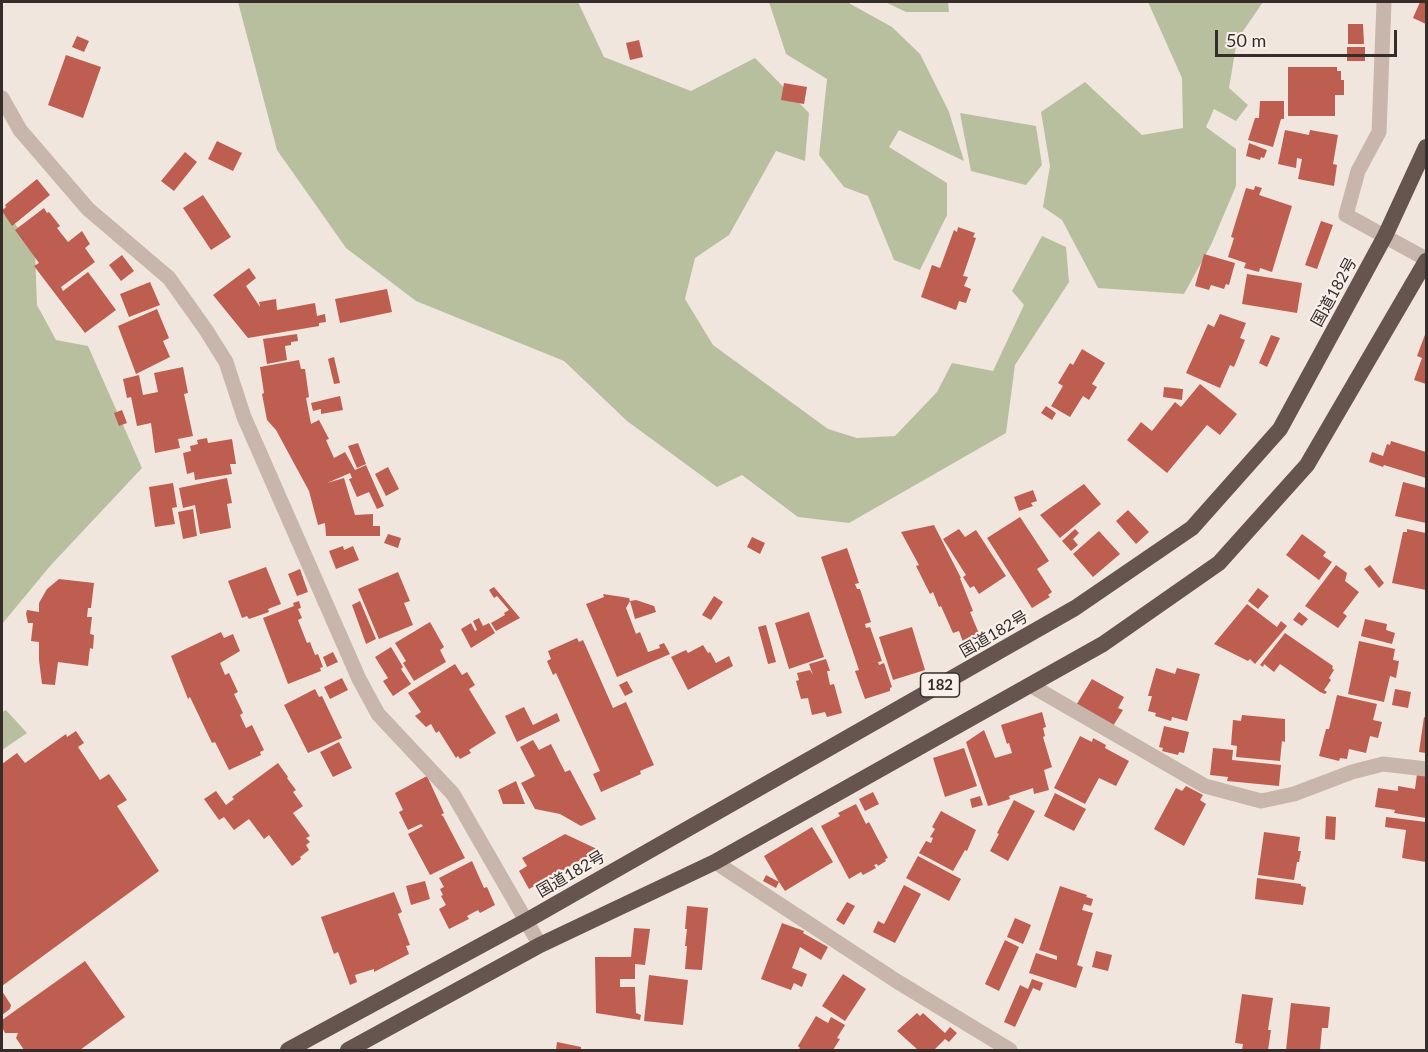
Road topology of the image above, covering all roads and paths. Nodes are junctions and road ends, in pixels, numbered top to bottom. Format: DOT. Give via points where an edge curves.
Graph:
graph roads {
  1 [pos="1384,2"];
  2 [pos="2,98"];
  3 [pos="1426,147"];
  4 [pos="1385,236"];
  5 [pos="1426,260"];
  6 [pos="1030,685"];
  7 [pos="1426,769"];
  8 [pos="715,862"];
  9 [pos="526,921"];
  10 [pos="540,945"];
  11 [pos="288,1050"];
  12 [pos="348,1050"];
  13 [pos="1010,1050"];
  1 -- 4 [label="street" via="1378,132 1358,171 1346,214"];
  2 -- 9 [label="street" via="20,130 88,209 169,278 211,338 226,362 244,417 373,705 453,794"];
  3 -- 4 [label="highway, 国道182号 / 182"];
  4 -- 5 [label="street"];
  4 -- 9 [label="highway, 国道182号 / 182" via="1280,429 1192,528 1075,608"];
  5 -- 6 [label="highway, 182" via="1307,465 1219,563 1103,644"];
  6 -- 7 [label="street" via="1205,786 1261,801 1383,764"];
  6 -- 8 [label="highway, 182"];
  8 -- 10 [label="highway, 182"];
  8 -- 13 [label="street"];
  9 -- 10 [label="street"];
  9 -- 11 [label="highway, 国道182号 / 182"];
  10 -- 12 [label="highway, 182"];
}
